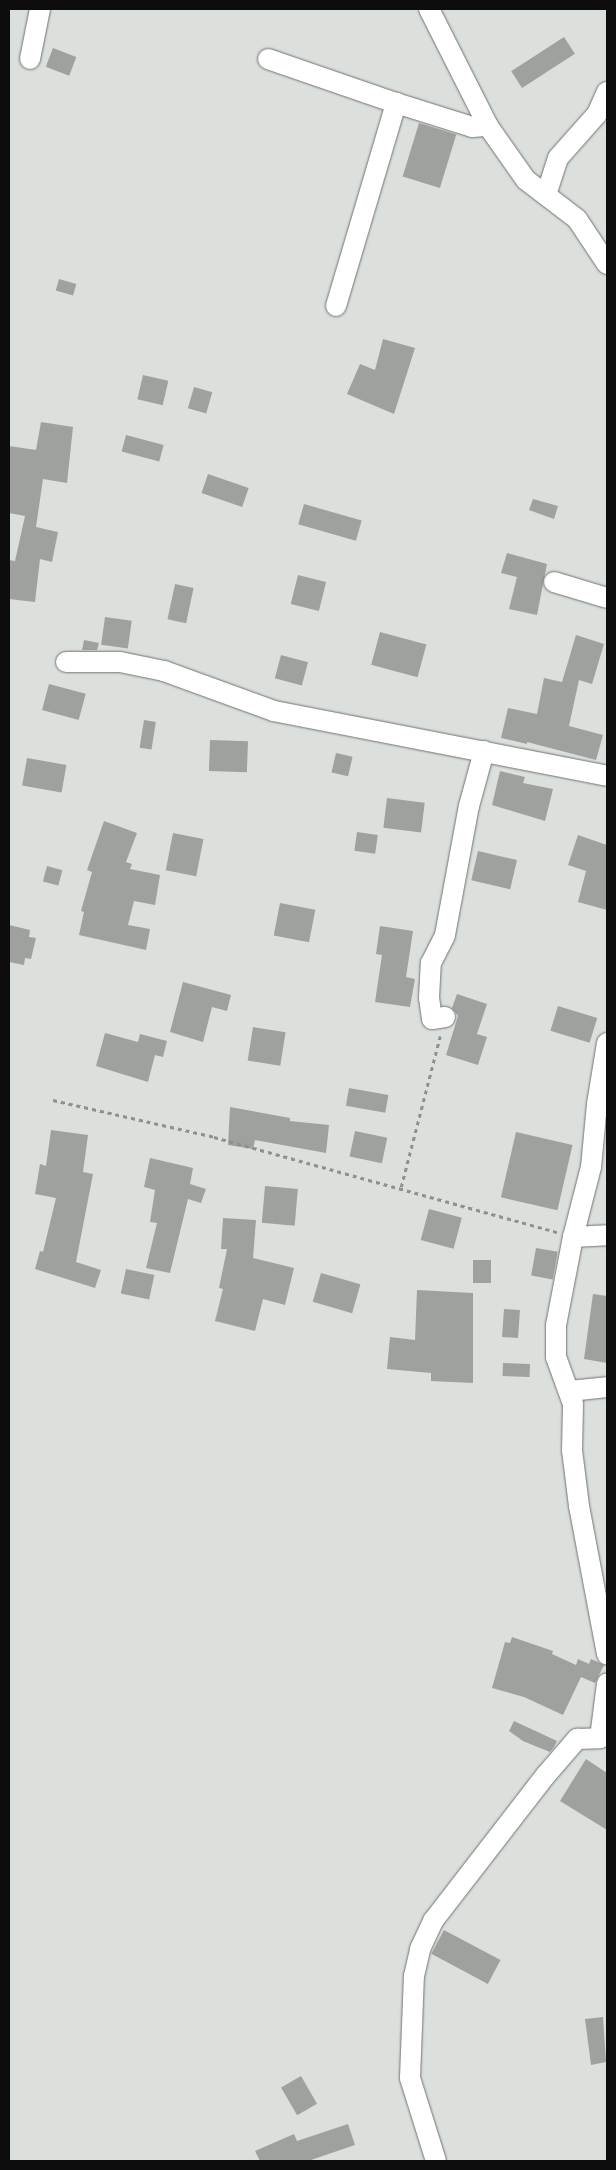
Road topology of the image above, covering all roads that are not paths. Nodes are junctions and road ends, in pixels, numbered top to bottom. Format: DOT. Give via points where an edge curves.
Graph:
graph roads {
  1 [pos="40,9"];
  2 [pos="429,9"];
  3 [pos="30,59"];
  4 [pos="268,59"];
  5 [pos="607,92"];
  6 [pos="396,103"];
  7 [pos="488,126"];
  8 [pos="546,196"];
  9 [pos="607,264"];
  10 [pos="336,306"];
  11 [pos="554,582"];
  12 [pos="607,598"];
  13 [pos="66,662"];
  14 [pos="484,751"];
  15 [pos="607,776"];
  16 [pos="445,1017"];
  17 [pos="607,1043"];
  18 [pos="607,1235"];
  19 [pos="573,1237"];
  20 [pos="607,1387"];
  21 [pos="570,1391"];
  22 [pos="607,1654"];
  23 [pos="607,1683"];
  24 [pos="436,2161"];
  1 -- 3 [label="street"];
  2 -- 7 [label="street"];
  4 -- 6 [label="street"];
  5 -- 8 [label="street" via="597,114 558,158"];
  6 -- 7 [label="street" via="472,127"];
  6 -- 10 [label="street"];
  7 -- 8 [label="street" via="526,180"];
  8 -- 9 [label="street" via="577,219"];
  11 -- 12 [label="street"];
  13 -- 14 [label="street" via="120,662 164,671 274,711"];
  14 -- 15 [label="street"];
  14 -- 16 [label="street" via="469,806 445,935 431,963 429,998 432,1019"];
  17 -- 19 [label="street" via="597,1104 593,1160"];
  18 -- 19 [label="street"];
  19 -- 21 [label="street" via="556,1325 556,1357"];
  20 -- 21 [label="street"];
  21 -- 22 [label="street" via="579,1506"];
  23 -- 24 [label="street" via="600,1738 577,1739 546,1774 433,1921 420,1949 414,1976 410,2078"];
}
